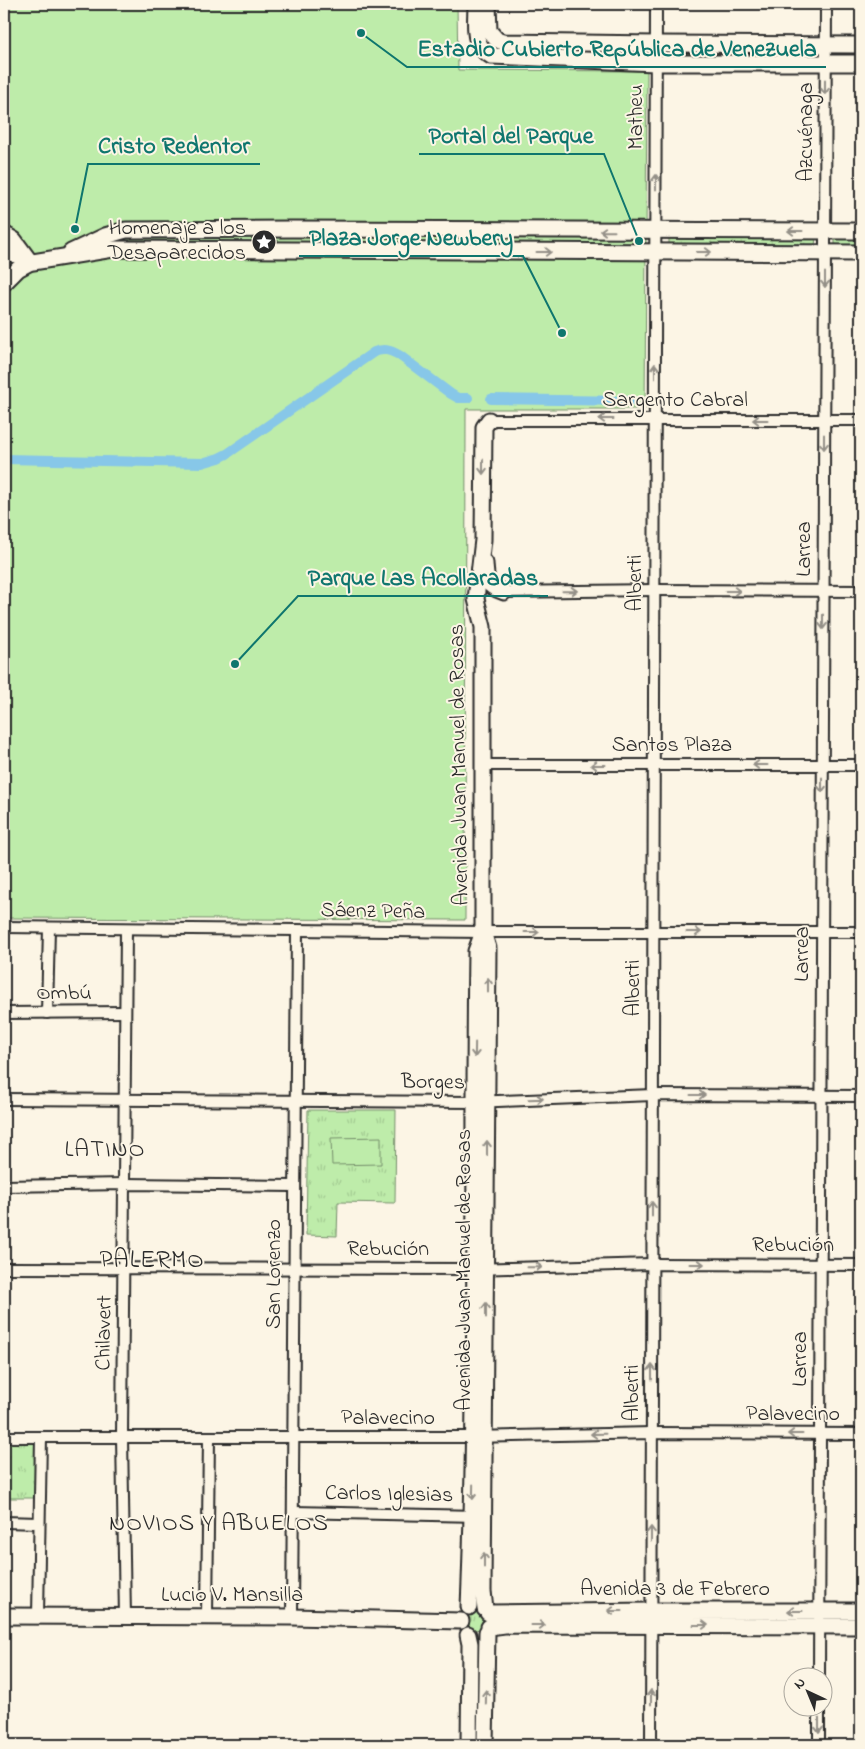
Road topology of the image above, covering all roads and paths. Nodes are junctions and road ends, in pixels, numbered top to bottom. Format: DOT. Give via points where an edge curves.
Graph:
graph roads {
  1 [pos="476,4"];
  2 [pos="488,4"];
  3 [pos="656,4"];
  4 [pos="826,4"];
  5 [pos="493,36"];
  6 [pos="656,44"];
  7 [pos="826,45"];
  8 [pos="861,45"];
  9 [pos="482,50"];
  10 [pos="656,63"];
  11 [pos="826,63"];
  12 [pos="861,63"];
  13 [pos="292,229"];
  14 [pos="655,231"];
  15 [pos="825,231"];
  16 [pos="861,231"];
  17 [pos="4,234"];
  18 [pos="4,250"];
  19 [pos="292,250"];
  20 [pos="655,252"];
  21 [pos="825,252"];
  22 [pos="861,253"];
  23 [pos="58,258"];
  24 [pos="31,262"];
  25 [pos="4,283"];
  26 [pos="489,420"];
  27 [pos="655,420"];
  28 [pos="824,420"];
  29 [pos="861,420"];
  30 [pos="483,540"];
  31 [pos="654,590"];
  32 [pos="823,591"];
  33 [pos="861,591"];
  34 [pos="504,592"];
  35 [pos="483,627"];
  36 [pos="483,764"];
  37 [pos="654,765"];
  38 [pos="822,765"];
  39 [pos="861,765"];
  40 [pos="4,927"];
  41 [pos="49,928"];
  42 [pos="126,928"];
  43 [pos="297,930"];
  44 [pos="483,932"];
  45 [pos="653,932"];
  46 [pos="822,932"];
  47 [pos="861,932"];
  48 [pos="47,1012"];
  49 [pos="125,1012"];
  50 [pos="4,1013"];
  51 [pos="653,1095"];
  52 [pos="822,1096"];
  53 [pos="861,1096"];
  54 [pos="4,1099"];
  55 [pos="126,1100"];
  56 [pos="295,1100"];
  57 [pos="481,1102"];
  58 [pos="125,1184"];
  59 [pos="4,1186"];
  60 [pos="295,1186"];
  61 [pos="652,1264"];
  62 [pos="821,1265"];
  63 [pos="861,1265"];
  64 [pos="4,1268"];
  65 [pos="125,1268"];
  66 [pos="294,1268"];
  67 [pos="480,1269"];
  68 [pos="652,1433"];
  69 [pos="820,1434"];
  70 [pos="861,1434"];
  71 [pos="4,1437"];
  72 [pos="41,1437"];
  73 [pos="122,1437"];
  74 [pos="209,1437"];
  75 [pos="293,1437"];
  76 [pos="479,1437"];
  77 [pos="294,1512"];
  78 [pos="478,1516"];
  79 [pos="4,1522"];
  80 [pos="39,1523"];
  81 [pos="469,1608"];
  82 [pos="861,1611"];
  83 [pos="4,1616"];
  84 [pos="38,1616"];
  85 [pos="125,1617"];
  86 [pos="207,1617"];
  87 [pos="292,1617"];
  88 [pos="651,1618"];
  89 [pos="819,1618"];
  90 [pos="460,1620"];
  91 [pos="487,1620"];
  92 [pos="861,1626"];
  93 [pos="468,1635"];
  94 [pos="819,1666"];
  95 [pos="819,1716"];
  96 [pos="469,1745"];
  97 [pos="485,1745"];
  98 [pos="651,1745"];
  99 [pos="818,1745"];
  1 -- 9 [label="street" via="476,42"];
  2 -- 5 [label="street" via="488,25"];
  3 -- 6 [label="street, Matheu"];
  4 -- 7 [label="street, Azcuénaga"];
  5 -- 6 [label="street" via="503,42"];
  5 -- 9 [label="street"];
  6 -- 7 [label="street"];
  6 -- 10 [label="street, Matheu"];
  7 -- 8 [label="street"];
  7 -- 11 [label="street, Azcuénaga"];
  9 -- 10 [label="street" via="497,57"];
  10 -- 11 [label="street"];
  14 -- 10 [label="street, Matheu, one-way"];
  11 -- 12 [label="street"];
  11 -- 15 [label="street, Azcuénaga, one-way"];
  14 -- 13 [label="street, one-way"];
  13 -- 19 [label="street"];
  13 -- 23 [label="street" via="126,230 104,236"];
  15 -- 14 [label="street, one-way"];
  14 -- 20 [label="street, Alberti"];
  15 -- 16 [label="street"];
  15 -- 21 [label="street, Larrea"];
  17 -- 24 [label="street" via="14,240"];
  18 -- 24 [label="street"];
  19 -- 20 [label="street, one-way"];
  19 -- 23 [label="street" via="113,249"];
  20 -- 21 [label="street, one-way"];
  27 -- 20 [label="street, Alberti, one-way"];
  21 -- 22 [label="street"];
  21 -- 28 [label="street, Larrea, one-way"];
  23 -- 24 [label="street"];
  24 -- 25 [label="street"];
  27 -- 26 [label="street, Sargento Cabral, one-way"];
  26 -- 30 [label="street, Avenida Juan Manuel de Rosas, one-way" via="484,427"];
  28 -- 27 [label="street, Sargento Cabral, one-way"];
  27 -- 31 [label="street, Alberti"];
  28 -- 29 [label="street, Sargento Cabral"];
  28 -- 32 [label="street, Larrea, one-way"];
  30 -- 34 [label="street" via="488,583"];
  30 -- 35 [label="street, Avenida Juan Manuel de Rosas" via="476,599"];
  31 -- 32 [label="street, one-way"];
  34 -- 31 [label="street, one-way"];
  31 -- 37 [label="street, Alberti"];
  32 -- 33 [label="street"];
  32 -- 38 [label="street, Larrea, one-way"];
  34 -- 35 [label="street" via="498,593 488,605"];
  35 -- 36 [label="street, Avenida Juan Manuel de Rosas"];
  37 -- 36 [label="street, Santos Plaza, one-way"];
  36 -- 44 [label="street, Avenida Juan Manuel de Rosas"];
  38 -- 37 [label="street, Santos Plaza, one-way"];
  37 -- 45 [label="street, Alberti"];
  38 -- 39 [label="street, Santos Plaza"];
  38 -- 46 [label="street, Larrea, one-way"];
  40 -- 41 [label="street, Sáenz Peña"];
  41 -- 42 [label="street, Sáenz Peña"];
  41 -- 48 [label="street"];
  42 -- 43 [label="street, Sáenz Peña"];
  42 -- 49 [label="street, Chilavert"];
  43 -- 44 [label="street, Sáenz Peña"];
  43 -- 56 [label="street, San Lorenzo"];
  44 -- 45 [label="street, Sáenz Peña, one-way"];
  44 -- 57 [label="street, Avenida Juan Manuel de Rosas" via="476,951"];
  45 -- 46 [label="street, Sáenz Peña, one-way"];
  45 -- 51 [label="street, Alberti"];
  46 -- 47 [label="street, Sáenz Peña"];
  46 -- 52 [label="street, Larrea"];
  48 -- 49 [label="street, Ombú"];
  48 -- 50 [label="street, Ombú"];
  49 -- 55 [label="street, Chilavert"];
  51 -- 52 [label="street, Borges, one-way"];
  57 -- 51 [label="street, Borges, one-way"];
  61 -- 51 [label="street, Alberti, one-way"];
  52 -- 53 [label="street, Borges"];
  52 -- 62 [label="street, Larrea"];
  54 -- 55 [label="street, Borges"];
  55 -- 56 [label="street, Borges"];
  55 -- 58 [label="street, Chilavert"];
  56 -- 57 [label="street, Borges"];
  56 -- 60 [label="street, San Lorenzo"];
  57 -- 67 [label="street, Avenida Juan Manuel de Rosas"];
  58 -- 59 [label="street"];
  58 -- 60 [label="street"];
  58 -- 65 [label="street, Chilavert"];
  60 -- 66 [label="street, San Lorenzo"];
  61 -- 62 [label="street, Rebución, one-way"];
  67 -- 61 [label="street, Rebución, one-way"];
  68 -- 61 [label="street, Alberti, one-way"];
  62 -- 63 [label="street, Rebución"];
  62 -- 69 [label="street, Larrea"];
  64 -- 65 [label="street, Rebución"];
  65 -- 66 [label="street, Rebución"];
  65 -- 73 [label="street, Chilavert"];
  66 -- 67 [label="street, Rebución"];
  66 -- 75 [label="street, San Lorenzo"];
  67 -- 76 [label="street, Avenida Juan Manuel de Rosas"];
  69 -- 68 [label="street, Palavecino, one-way"];
  68 -- 76 [label="street, Palavecino, one-way"];
  88 -- 68 [label="street, Alberti, one-way"];
  69 -- 70 [label="street, Palavecino"];
  69 -- 89 [label="street, Larrea"];
  71 -- 72 [label="street, Palavecino"];
  72 -- 73 [label="street, Palavecino"];
  72 -- 80 [label="street"];
  73 -- 74 [label="street, Palavecino"];
  73 -- 85 [label="street, Chilavert"];
  74 -- 75 [label="street, Palavecino"];
  74 -- 86 [label="street"];
  75 -- 76 [label="street, Palavecino"];
  75 -- 77 [label="street, San Lorenzo"];
  76 -- 78 [label="street, Avenida Juan Manuel de Rosas"];
  77 -- 78 [label="street, Carlos Iglesias"];
  77 -- 87 [label="street, San Lorenzo"];
  78 -- 81 [label="street, Avenida Juan Manuel de Rosas"];
  91 -- 78 [label="street, Avenida Juan Manuel de Rosas, one-way"];
  79 -- 80 [label="street"];
  80 -- 84 [label="street"];
  81 -- 90 [label="street" via="462,1613"];
  81 -- 91 [label="street" via="475,1606"];
  82 -- 89 [label="street, Avenida 3 de Febrero"];
  83 -- 84 [label="street, Lucio V. Mansilla"];
  84 -- 85 [label="street, Lucio V. Mansilla"];
  85 -- 86 [label="street, Lucio V. Mansilla"];
  86 -- 87 [label="street, Lucio V. Mansilla"];
  87 -- 90 [label="street, Lucio V. Mansilla"];
  88 -- 89 [label="street, Avenida 3 de Febrero"];
  88 -- 91 [label="street, Avenida 3 de Febrero" via="504,1625"];
  98 -- 88 [label="street, Alberti, one-way"];
  89 -- 92 [label="street, Avenida 3 de Febrero"];
  89 -- 94 [label="street, Larrea"];
  90 -- 93 [label="street"];
  91 -- 93 [label="street" via="478,1636"];
  97 -- 91 [label="street, Avenida Juan Manuel de Rosas, one-way"];
  93 -- 96 [label="street"];
  95 -- 99 [label="street, one-way"];
}
